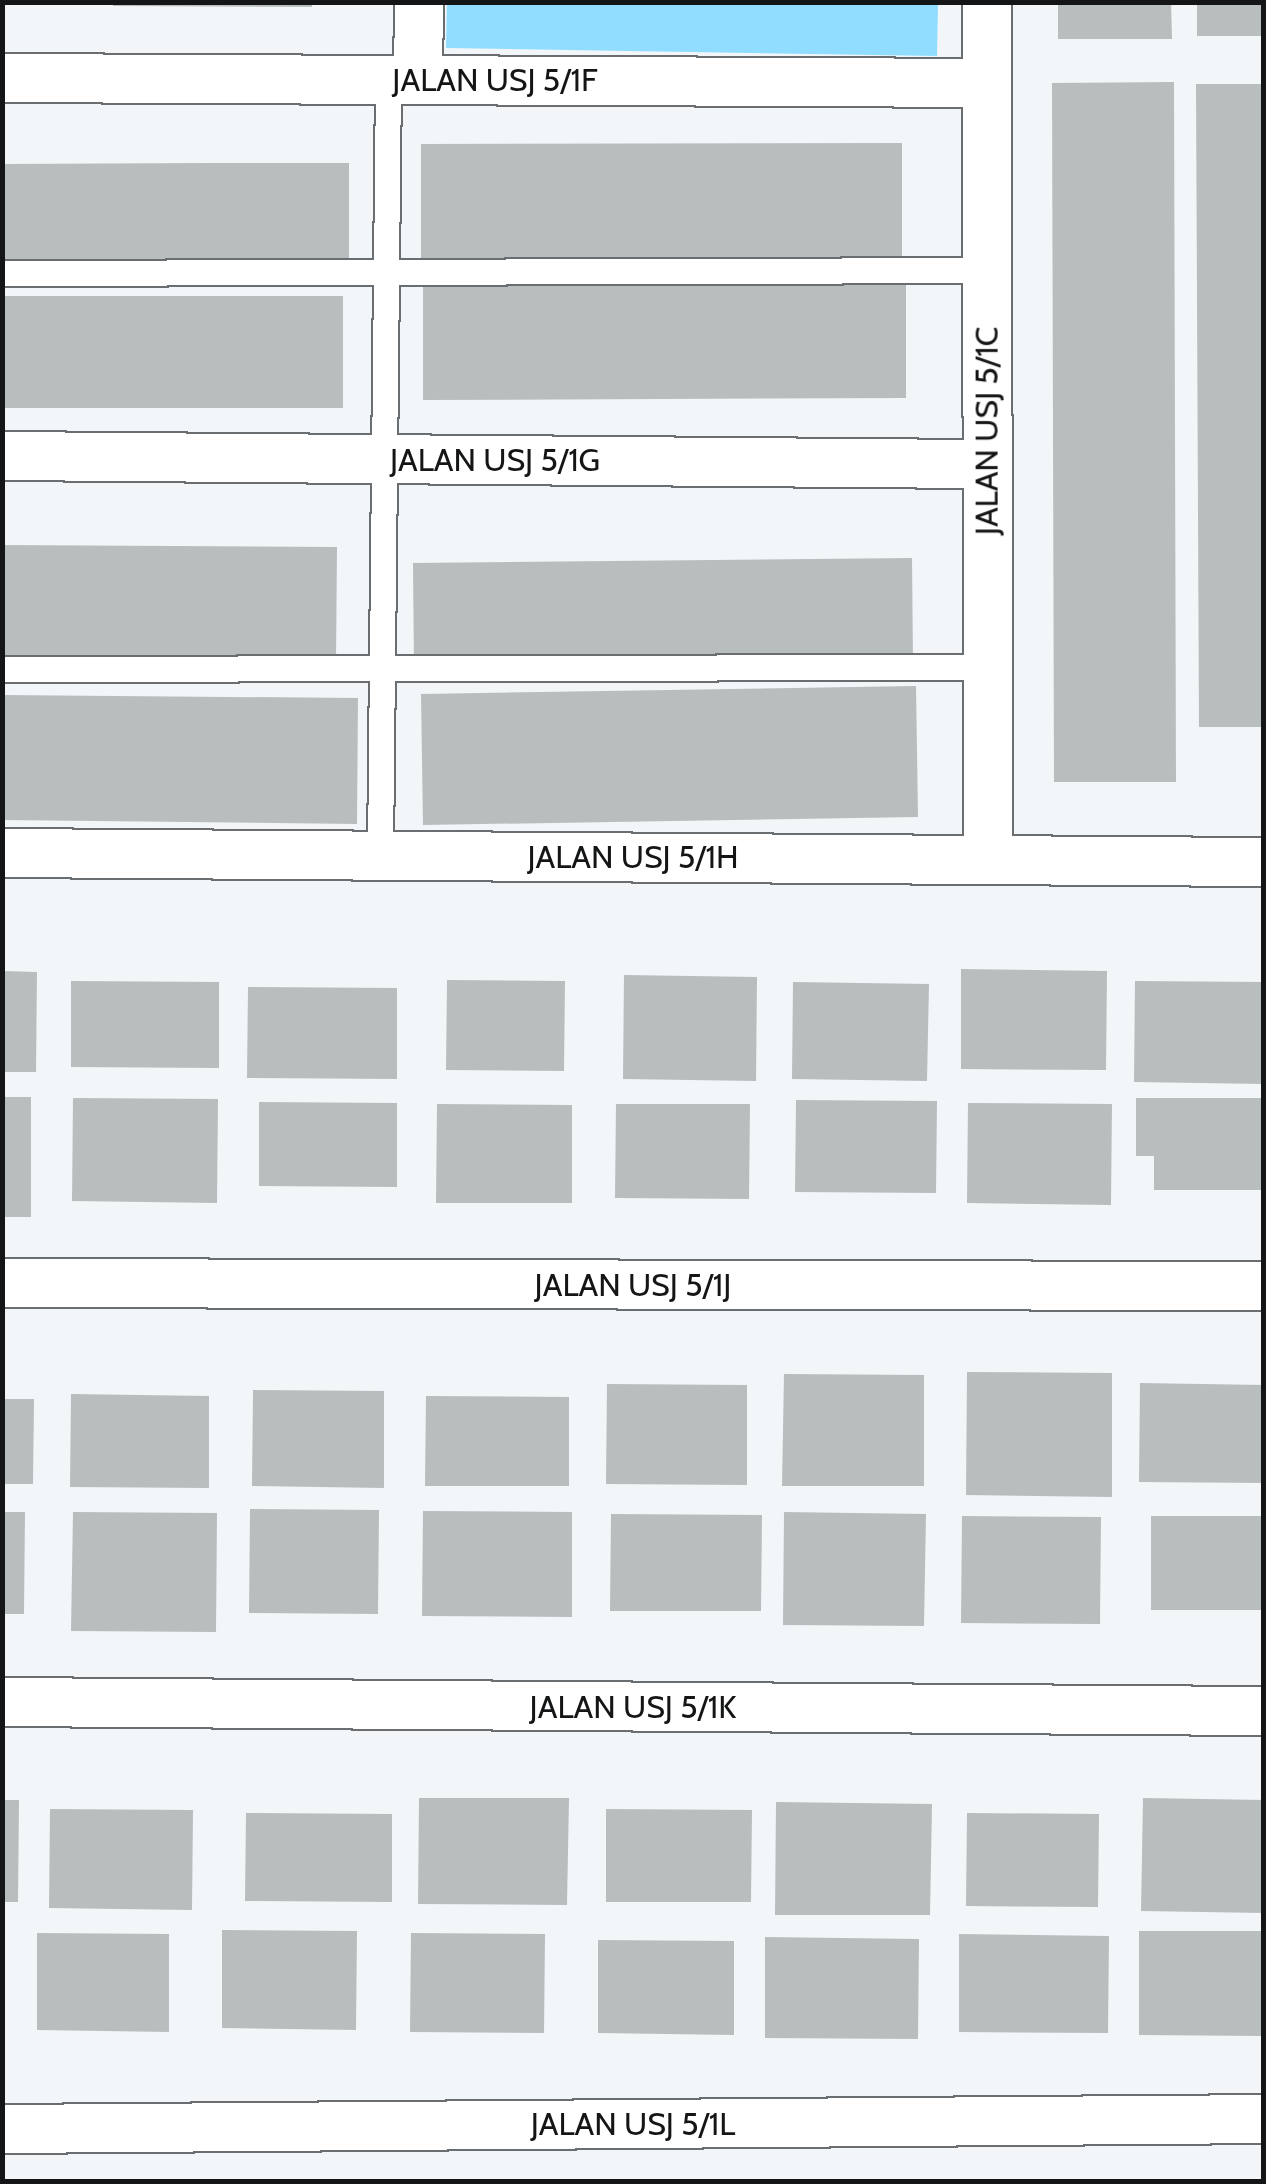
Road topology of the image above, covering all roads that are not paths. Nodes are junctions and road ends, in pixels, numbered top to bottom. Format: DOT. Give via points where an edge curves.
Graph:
graph roads {
  1 [pos="419,2"];
  2 [pos="987,2"];
  3 [pos="2,78"];
  4 [pos="403,80"];
  5 [pos="987,82"];
  6 [pos="987,270"];
  7 [pos="2,273"];
  8 [pos="386,275"];
  9 [pos="2,456"];
  10 [pos="384,459"];
  11 [pos="987,464"];
  12 [pos="987,667"];
  13 [pos="2,669"];
  14 [pos="382,671"];
  15 [pos="2,853"];
  16 [pos="380,855"];
  17 [pos="988,860"];
  18 [pos="1264,862"];
  19 [pos="2,1283"];
  20 [pos="1264,1286"];
  21 [pos="2,1702"];
  22 [pos="1264,1711"];
  23 [pos="1264,2119"];
  24 [pos="2,2128"];
  1 -- 4 [label="street"];
  2 -- 5 [label="street, JALAN USJ 5/1C"];
  3 -- 4 [label="street, JALAN USJ 5/1F"];
  4 -- 5 [label="street, JALAN USJ 5/1F"];
  4 -- 8 [label="lane"];
  5 -- 6 [label="street, JALAN USJ 5/1C"];
  6 -- 8 [label="lane"];
  6 -- 11 [label="street, JALAN USJ 5/1C"];
  7 -- 8 [label="lane"];
  8 -- 10 [label="lane"];
  9 -- 10 [label="street, JALAN USJ 5/1G"];
  10 -- 11 [label="street, JALAN USJ 5/1G"];
  10 -- 14 [label="lane"];
  11 -- 12 [label="street, JALAN USJ 5/1C"];
  12 -- 14 [label="lane"];
  12 -- 17 [label="street, JALAN USJ 5/1C"];
  13 -- 14 [label="lane"];
  14 -- 16 [label="lane"];
  15 -- 16 [label="street, JALAN USJ 5/1H"];
  16 -- 17 [label="street, JALAN USJ 5/1H"];
  17 -- 18 [label="street, JALAN USJ 5/1H"];
  19 -- 20 [label="street, JALAN USJ 5/1J"];
  21 -- 22 [label="street, JALAN USJ 5/1K"];
  23 -- 24 [label="street, JALAN USJ 5/1L"];
}
